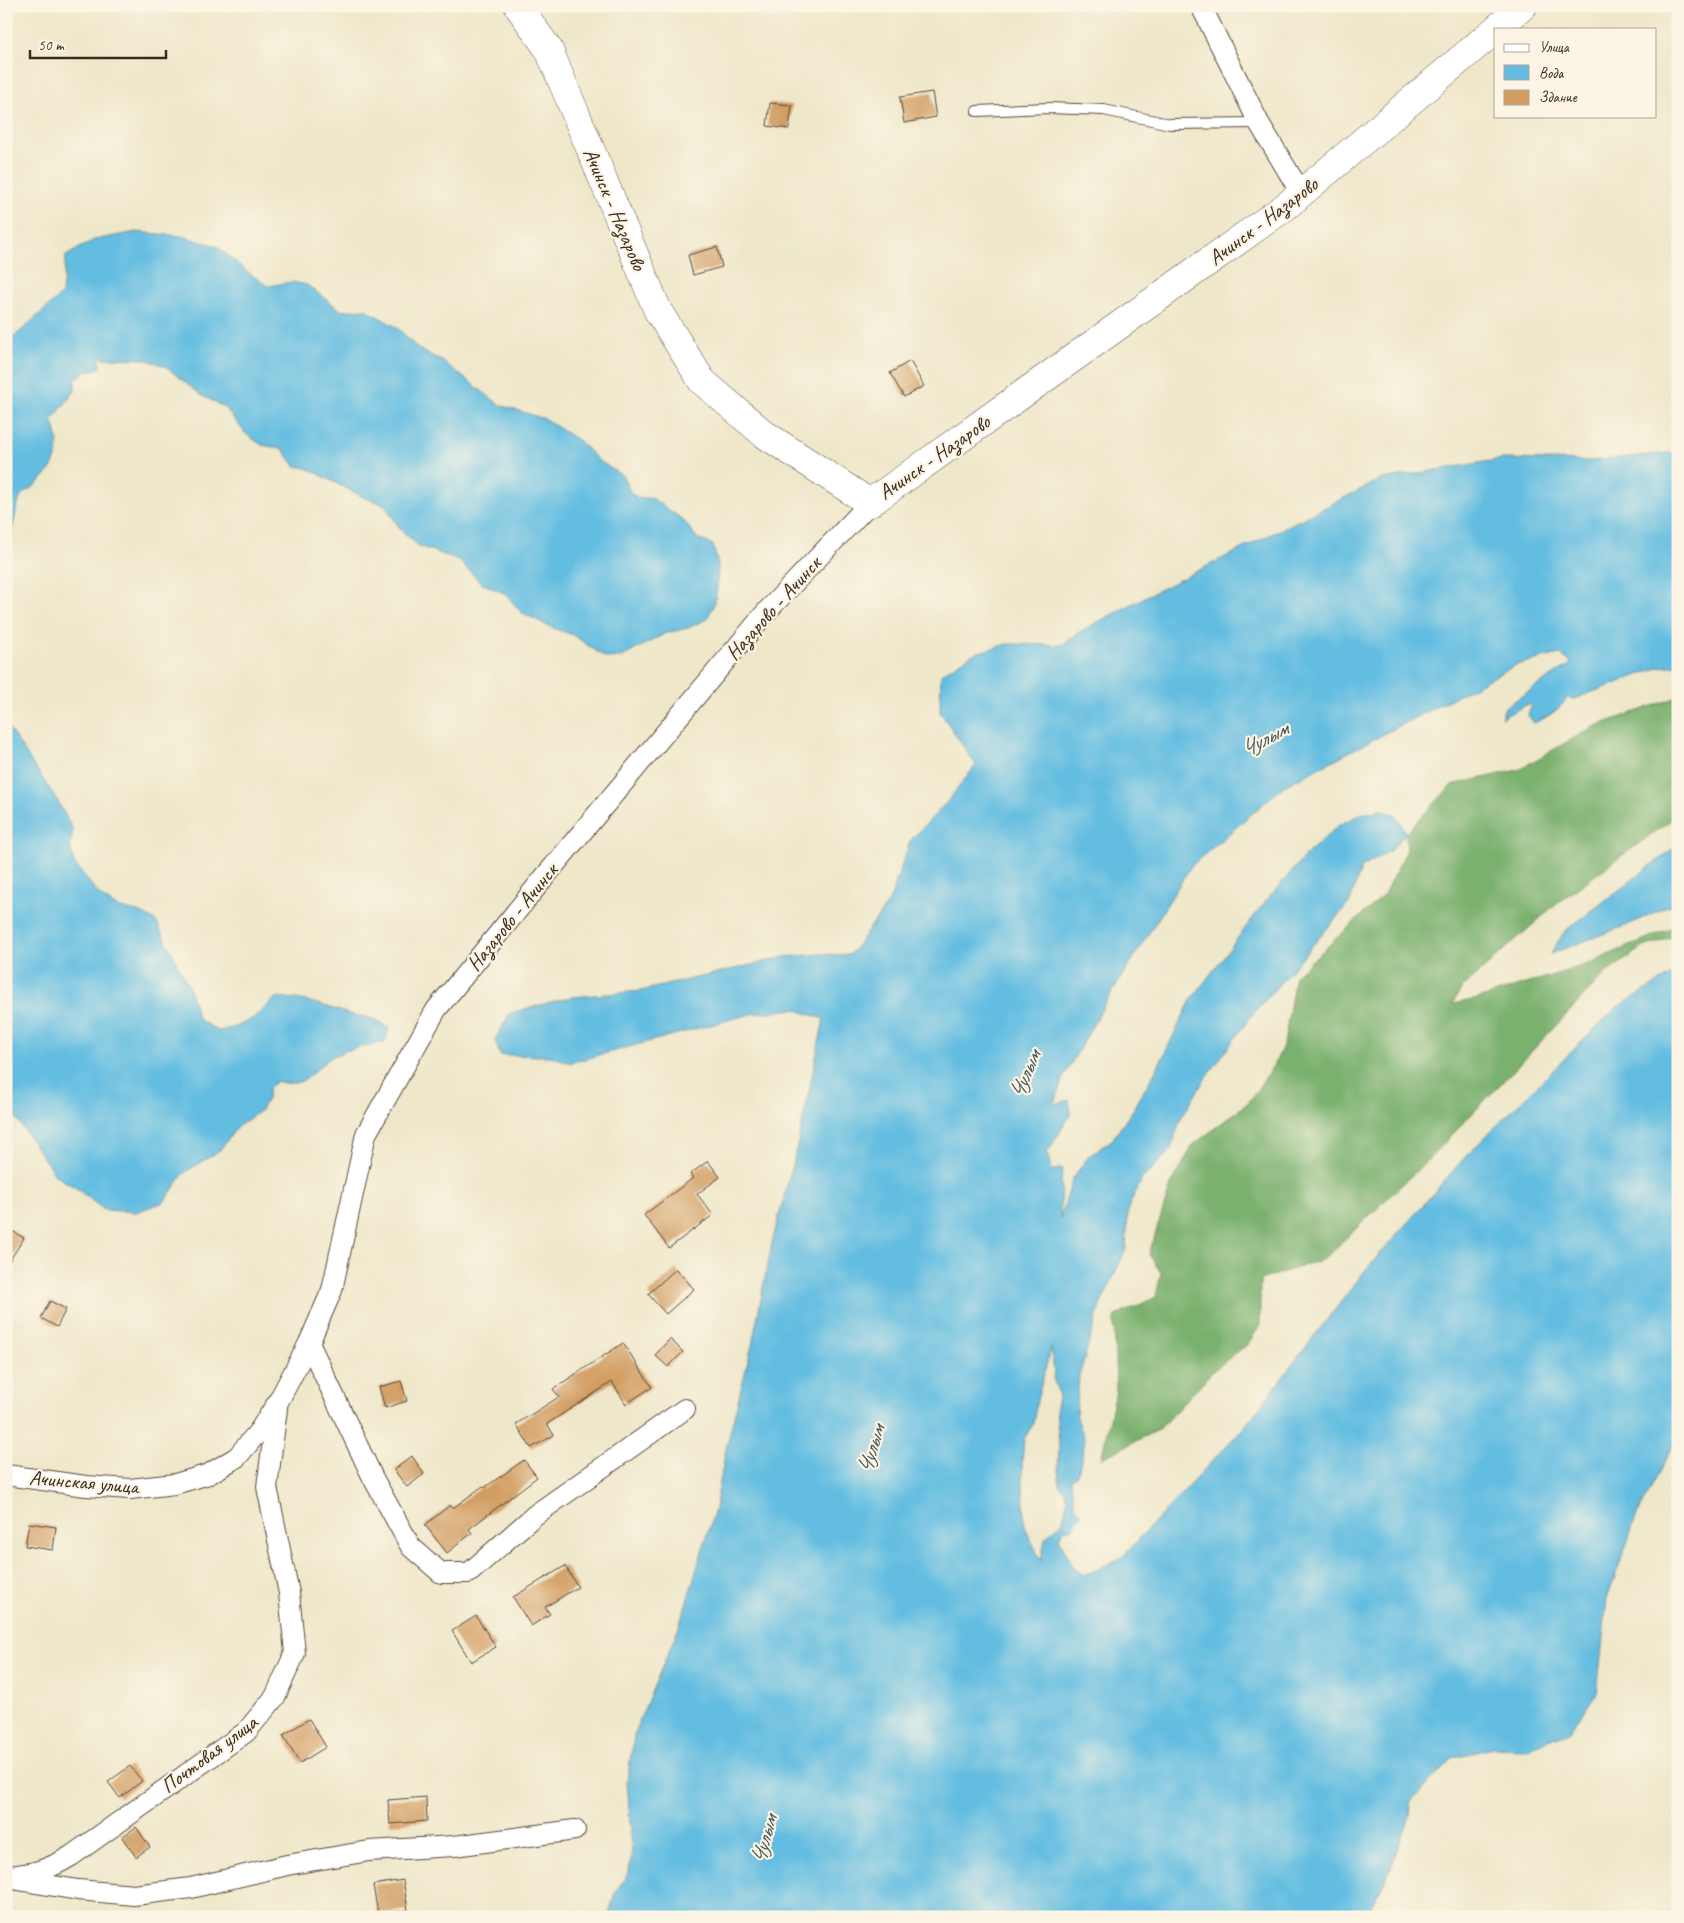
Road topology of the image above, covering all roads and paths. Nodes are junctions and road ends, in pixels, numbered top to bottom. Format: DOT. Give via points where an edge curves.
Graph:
graph roads {
  1 [pos="518,6"];
  2 [pos="1201,6"];
  3 [pos="1523,6"];
  4 [pos="1497,28"];
  5 [pos="1494,31"];
  6 [pos="977,111"];
  7 [pos="1259,123"];
  8 [pos="1302,193"];
  9 [pos="870,503"];
  10 [pos="309,1343"];
  11 [pos="278,1402"];
  12 [pos="685,1409"];
  13 [pos="6,1475"];
  14 [pos="575,1830"];
  15 [pos="6,1877"];
  1 -- 9 [label="street, Ачинск - Назарово" via="549,50 658,311 702,380 764,434"];
  2 -- 7 [label="street"];
  3 -- 4 [label="street, Ачинск - Назарово"];
  5 -- 8 [label="street, Ачинск - Назарово"];
  6 -- 7 [label="lane" via="1104,110 1170,124"];
  7 -- 8 [label="street"];
  8 -- 9 [label="street, Ачинск - Назарово"];
  9 -- 10 [label="street, Назарово - Ачинск" via="762,617 436,1010 366,1134 332,1290"];
  10 -- 11 [label="street, Назарово - Ачинск"];
  10 -- 12 [label="street" via="373,1478 411,1547 441,1574 469,1573 535,1515"];
  11 -- 13 [label="street, Ачинская улица" via="237,1457 208,1474 175,1484 130,1489"];
  11 -- 15 [label="street, Почтовая улица" via="267,1491 289,1593 296,1653 282,1684 266,1710 246,1732 71,1856 33,1874"];
  14 -- 15 [label="street, Почтовая улица" via="454,1846 369,1851 288,1865 191,1888 134,1895 78,1890"];
}
